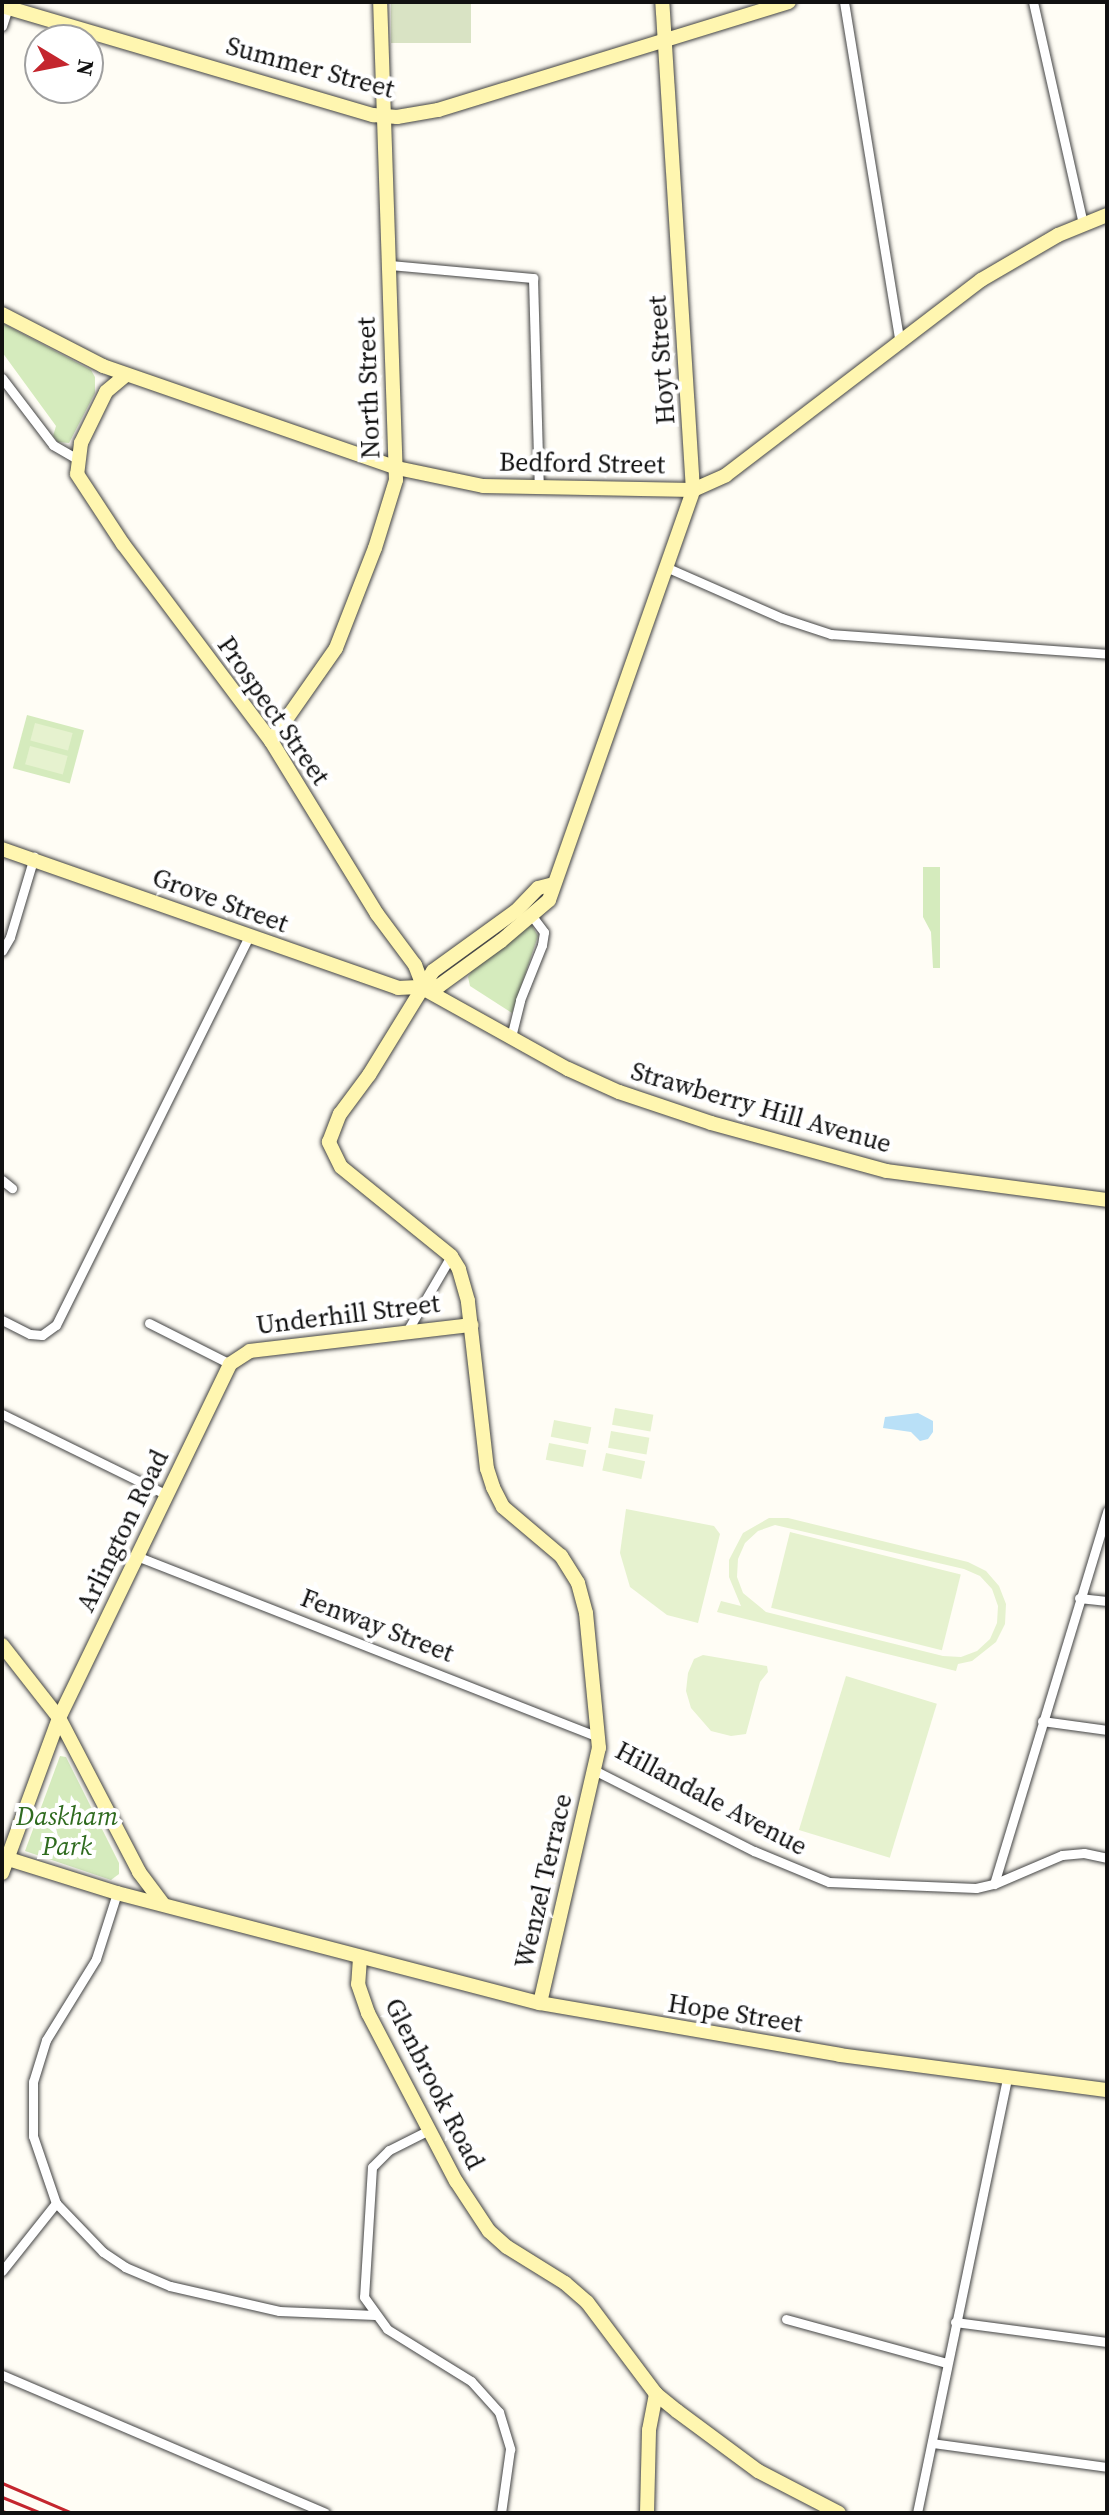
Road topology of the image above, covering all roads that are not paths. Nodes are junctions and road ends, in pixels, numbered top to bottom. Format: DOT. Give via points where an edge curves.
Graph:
graph roads {
  1 [pos="380,2"];
  2 [pos="662,2"];
  3 [pos="789,2"];
  4 [pos="844,2"];
  5 [pos="1033,2"];
  6 [pos="5,7"];
  7 [pos="2,26"];
  8 [pos="664,42"];
  9 [pos="384,116"];
  10 [pos="1107,215"];
  11 [pos="1083,223"];
  12 [pos="389,265"];
  13 [pos="2,314"];
  14 [pos="900,343"];
  15 [pos="103,366"];
  16 [pos="126,375"];
  17 [pos="2,378"];
  18 [pos="106,392"];
  19 [pos="77,462"];
  20 [pos="397,468"];
  21 [pos="539,488"];
  22 [pos="693,490"];
  23 [pos="668,568"];
  24 [pos="1107,654"];
  25 [pos="271,741"];
  26 [pos="2,849"];
  27 [pos="34,857"];
  28 [pos="554,884"];
  29 [pos="531,915"];
  30 [pos="248,938"];
  31 [pos="2,951"];
  32 [pos="424,989"];
  33 [pos="511,1037"];
  34 [pos="2,1180"];
  35 [pos="12,1188"];
  36 [pos="1107,1200"];
  37 [pos="451,1256"];
  38 [pos="2,1320"];
  39 [pos="149,1323"];
  40 [pos="471,1325"];
  41 [pos="406,1333"];
  42 [pos="230,1364"];
  43 [pos="2,1414"];
  44 [pos="167,1495"];
  45 [pos="1107,1511"];
  46 [pos="139,1557"];
  47 [pos="1079,1598"];
  48 [pos="1107,1601"];
  49 [pos="2,1645"];
  50 [pos="59,1718"];
  51 [pos="1042,1721"];
  52 [pos="1107,1730"];
  53 [pos="599,1737"];
  54 [pos="594,1770"];
  55 [pos="1107,1858"];
  56 [pos="4,1863"];
  57 [pos="994,1884"];
  58 [pos="117,1893"];
  59 [pos="162,1903"];
  60 [pos="360,1958"];
  61 [pos="540,2003"];
  62 [pos="1007,2079"];
  63 [pos="1107,2090"];
  64 [pos="429,2130"];
  65 [pos="56,2203"];
  66 [pos="3,2268"];
  67 [pos="375,2315"];
  68 [pos="786,2319"];
  69 [pos="955,2322"];
  70 [pos="1107,2342"];
  71 [pos="947,2363"];
  72 [pos="2,2375"];
  73 [pos="656,2394"];
  74 [pos="932,2443"];
  75 [pos="1107,2467"];
  76 [pos="325,2513"];
  77 [pos="501,2513"];
  78 [pos="647,2513"];
  79 [pos="839,2513"];
  80 [pos="917,2513"];
  1 -- 9 [label="main road, North Street"];
  2 -- 8 [label="main road, Hoyt Street"];
  3 -- 8 [label="main road, Summer Street"];
  4 -- 14 [label="street"];
  5 -- 11 [label="street"];
  6 -- 7 [label="street"];
  6 -- 9 [label="main road, Summer Street"];
  8 -- 9 [label="main road, Summer Street" via="438,110"];
  8 -- 22 [label="main road, Hoyt Street"];
  9 -- 12 [label="main road, North Street"];
  10 -- 11 [label="main road, Bedford Street"];
  11 -- 14 [label="main road, Bedford Street" via="981,280"];
  12 -- 20 [label="main road, North Street"];
  12 -- 21 [label="street" via="533,278"];
  13 -- 15 [label="main road, Bedford Street"];
  14 -- 22 [label="main road, Bedford Street" via="726,475"];
  15 -- 16 [label="main road, Bedford Street"];
  15 -- 18 [label="main road"];
  16 -- 18 [label="main road"];
  16 -- 20 [label="main road, Bedford Street"];
  17 -- 19 [label="street, Prospect Street" via="53,445"];
  18 -- 19 [label="main road"];
  19 -- 25 [label="main road, Prospect Street" via="77,474 123,544"];
  20 -- 21 [label="main road, Bedford Street" via="483,486"];
  20 -- 25 [label="main road, North Street" via="391,503 345,629"];
  21 -- 22 [label="main road, Bedford Street"];
  22 -- 23 [label="main road, Hoyt Street"];
  23 -- 24 [label="street" via="831,634"];
  23 -- 28 [label="main road, Hoyt Street"];
  25 -- 32 [label="main road, Prospect Street" via="377,914 415,965"];
  26 -- 27 [label="main road, Grove Street"];
  27 -- 30 [label="main road, Grove Street"];
  27 -- 31 [label="street"];
  28 -- 29 [label="main road, Hoyt Street" via="549,900"];
  28 -- 32 [label="main road" via="538,888 516,911 433,971"];
  29 -- 32 [label="main road, Hoyt Street" via="457,974"];
  29 -- 33 [label="street" via="544,932 542,945"];
  30 -- 32 [label="main road, Grove Street" via="392,987"];
  30 -- 38 [label="street" via="56,1325 42,1335 30,1334"];
  32 -- 33 [label="main road, Strawberry Hill Avenue"];
  32 -- 37 [label="main road, Hillandale Avenue" via="340,1114 329,1142 341,1167"];
  33 -- 36 [label="main road, Strawberry Hill Avenue" via="619,1092 839,1161 927,1178"];
  34 -- 35 [label="street"];
  37 -- 40 [label="main road, Hillandale Avenue" via="463,1279"];
  37 -- 41 [label="street"];
  39 -- 42 [label="street, Underhill Street"];
  40 -- 41 [label="main road, Underhill Street"];
  40 -- 53 [label="main road, Hillandale Avenue" via="487,1469 503,1507 561,1556 578,1583"];
  41 -- 42 [label="main road, Underhill Street" via="250,1351"];
  42 -- 44 [label="main road, Arlington Road"];
  43 -- 44 [label="street"];
  44 -- 46 [label="main road, Arlington Road"];
  45 -- 47 [label="street"];
  46 -- 50 [label="main road, Arlington Road"];
  46 -- 53 [label="street, Fenway Street"];
  47 -- 48 [label="street"];
  47 -- 51 [label="street"];
  49 -- 50 [label="main road"];
  50 -- 56 [label="main road, Arlington Road"];
  50 -- 59 [label="main road" via="139,1872"];
  51 -- 52 [label="street"];
  51 -- 57 [label="street"];
  53 -- 54 [label="main road, Hillandale Avenue"];
  54 -- 57 [label="street, Hillandale Avenue" via="816,1879 957,1889"];
  54 -- 61 [label="main road, Wenzel Terrace"];
  55 -- 57 [label="street, Hillandale Avenue" via="1062,1855"];
  56 -- 58 [label="main road"];
  58 -- 59 [label="main road"];
  58 -- 65 [label="street" via="96,1959 46,2040 33,2082 33,2136"];
  59 -- 60 [label="main road"];
  60 -- 61 [label="main road, Hope Street"];
  60 -- 64 [label="main road, Glenbrook Road" via="358,1984 364,2003"];
  61 -- 62 [label="main road, Hope Street"];
  62 -- 63 [label="main road, Hope Street"];
  62 -- 69 [label="street"];
  64 -- 67 [label="street" via="383,2154 370,2172 364,2297"];
  64 -- 73 [label="main road, Glenbrook Road" via="489,2231 587,2302"];
  65 -- 66 [label="street"];
  65 -- 67 [label="street" via="103,2252 170,2286 279,2311"];
  67 -- 77 [label="street" via="400,2340 471,2381 499,2412 510,2449"];
  68 -- 71 [label="street"];
  69 -- 70 [label="street"];
  69 -- 71 [label="street"];
  71 -- 74 [label="street"];
  72 -- 76 [label="street"];
  73 -- 78 [label="main road" via="649,2430"];
  73 -- 79 [label="main road, Glenbrook Road" via="742,2460"];
  74 -- 75 [label="street"];
  74 -- 80 [label="street"];
}
